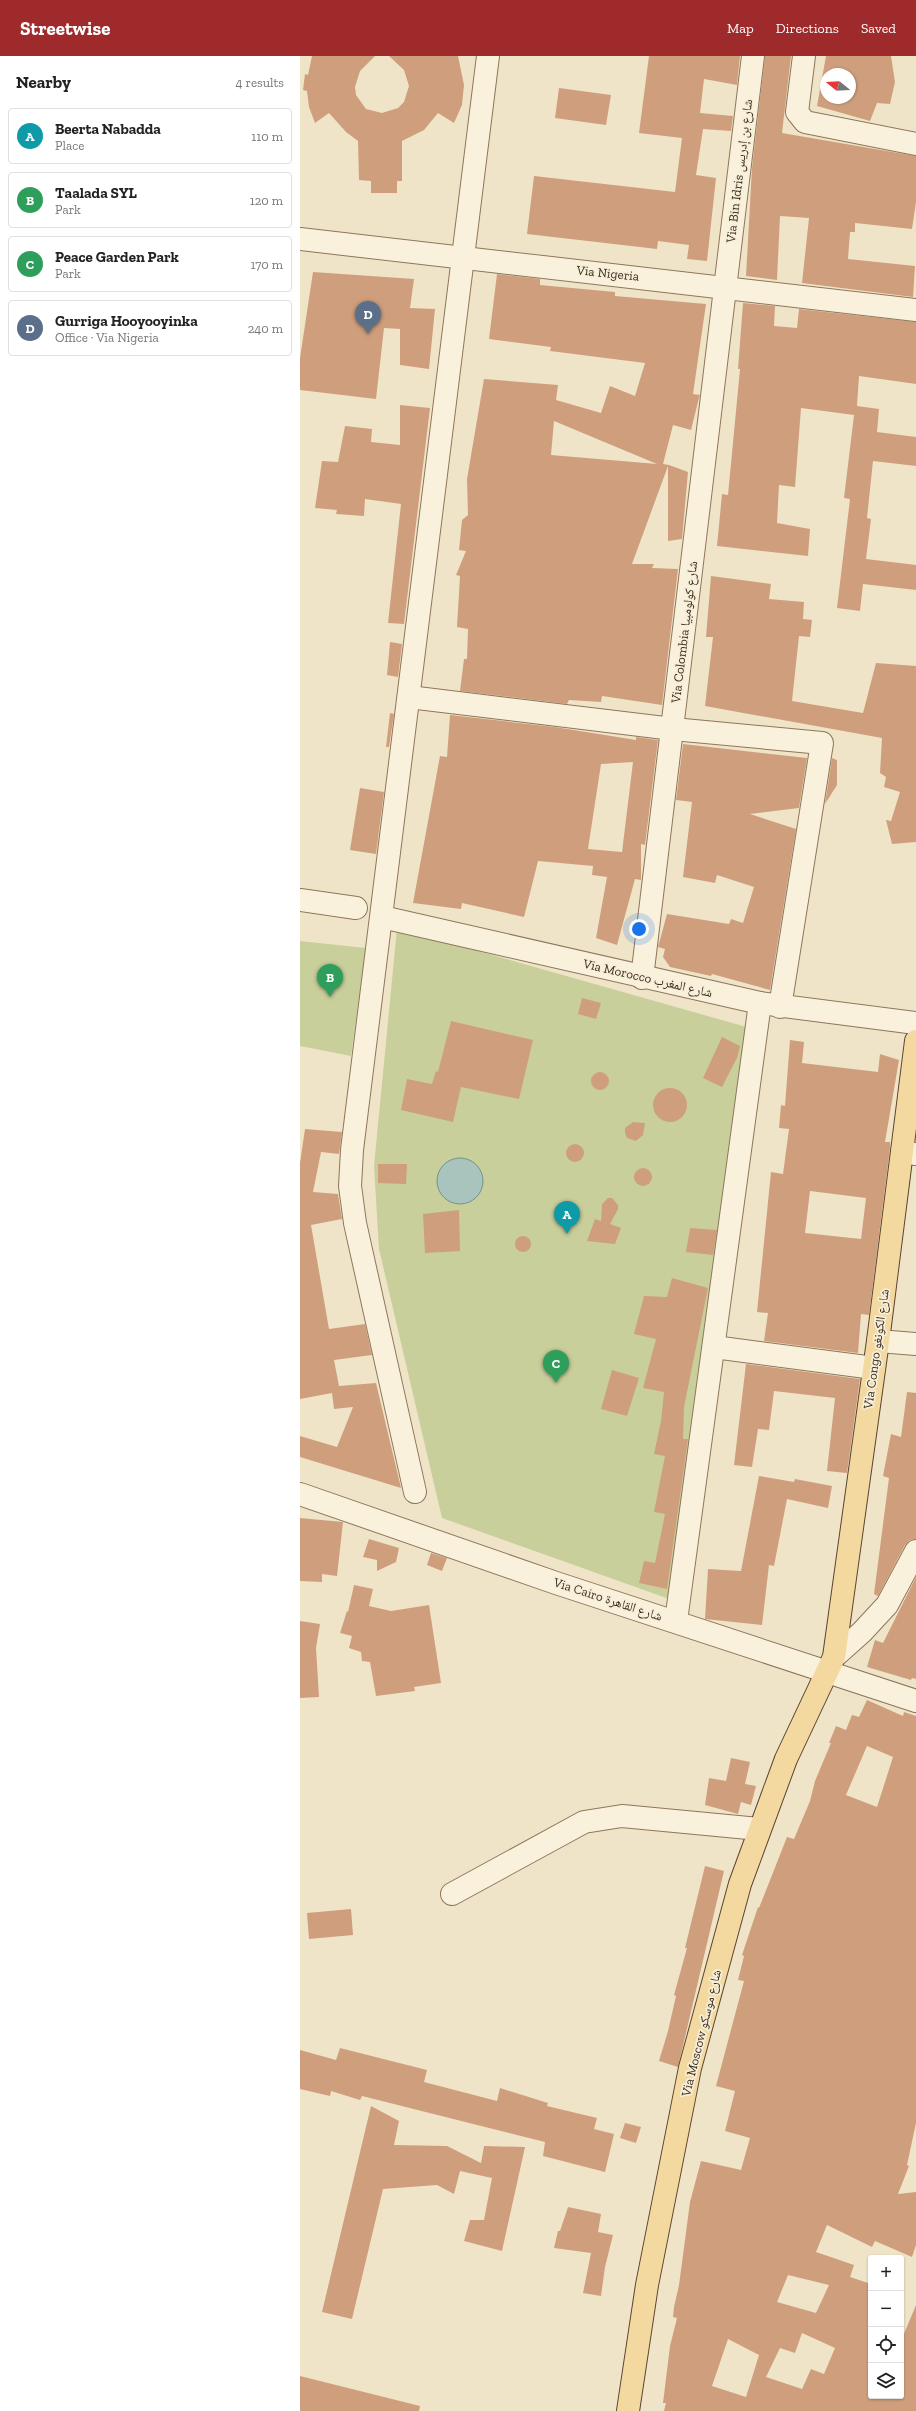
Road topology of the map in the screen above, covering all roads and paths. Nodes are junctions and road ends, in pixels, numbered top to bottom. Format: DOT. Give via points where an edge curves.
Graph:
graph roads {
  1 [pos="488,56"];
  2 [pos="753,56"];
  3 [pos="804,56"];
  4 [pos="916,144"];
  5 [pos="300,239"];
  6 [pos="463,257"];
  7 [pos="726,287"];
  8 [pos="916,310"];
  9 [pos="409,697"];
  10 [pos="673,729"];
  11 [pos="300,900"];
  12 [pos="356,908"];
  13 [pos="382,917"];
  14 [pos="642,978"];
  15 [pos="770,1005"];
  16 [pos="916,1023"];
  17 [pos="916,1041"];
  18 [pos="909,1153"];
  19 [pos="878,1341"];
  20 [pos="916,1344"];
  21 [pos="714,1347"];
  22 [pos="874,1368"];
  23 [pos="415,1492"];
  24 [pos="300,1494"];
  25 [pos="916,1551"];
  26 [pos="676,1621"];
  27 [pos="830,1664"];
  28 [pos="916,1701"];
  29 [pos="759,1829"];
  30 [pos="452,1894"];
  31 [pos="628,2411"];
  1 -- 6 [label="street"];
  2 -- 7 [label="street, Via Bin Idris شارع بن إدريس"];
  3 -- 4 [label="street" via="797,112 805,122"];
  5 -- 6 [label="street, Via Nigeria"];
  6 -- 7 [label="street, Via Nigeria"];
  6 -- 9 [label="street"];
  7 -- 8 [label="street, Via Nigeria"];
  7 -- 10 [label="street, Via Colombia شارع كولومبيا"];
  9 -- 10 [label="street"];
  9 -- 13 [label="street"];
  10 -- 14 [label="street, Via Colombia شارع كولومبيا"];
  10 -- 15 [label="street" via="822,742"];
  11 -- 12 [label="street"];
  13 -- 14 [label="street, Via Morocco شارع المغرب"];
  13 -- 23 [label="street" via="352,1150 350,1186 355,1223"];
  14 -- 15 [label="street, Via Morocco شارع المغرب"];
  15 -- 16 [label="street, Via Morocco شارع المغرب"];
  15 -- 21 [label="street"];
  17 -- 18 [label="main road, Via Congo شارع الكونغو"];
  18 -- 19 [label="main road, Via Congo شارع الكونغو"];
  19 -- 20 [label="street"];
  19 -- 22 [label="main road, Via Congo شارع الكونغو"];
  21 -- 22 [label="street"];
  21 -- 26 [label="street"];
  22 -- 27 [label="main road, Via Congo شارع الكونغو"];
  24 -- 26 [label="street, Via Cairo شارع القاهرة" via="556,1583"];
  25 -- 27 [label="street" via="887,1605"];
  26 -- 27 [label="street, Via Cairo شارع القاهرة"];
  27 -- 28 [label="street, Via Cairo شارع القاهرة"];
  27 -- 29 [label="main road, Via Moscow شارع موسكو" via="786,1759"];
  29 -- 30 [label="street" via="622,1816 584,1822"];
  29 -- 31 [label="main road, Via Moscow شارع موسكو" via="740,1884 690,2068 649,2277"];
}
